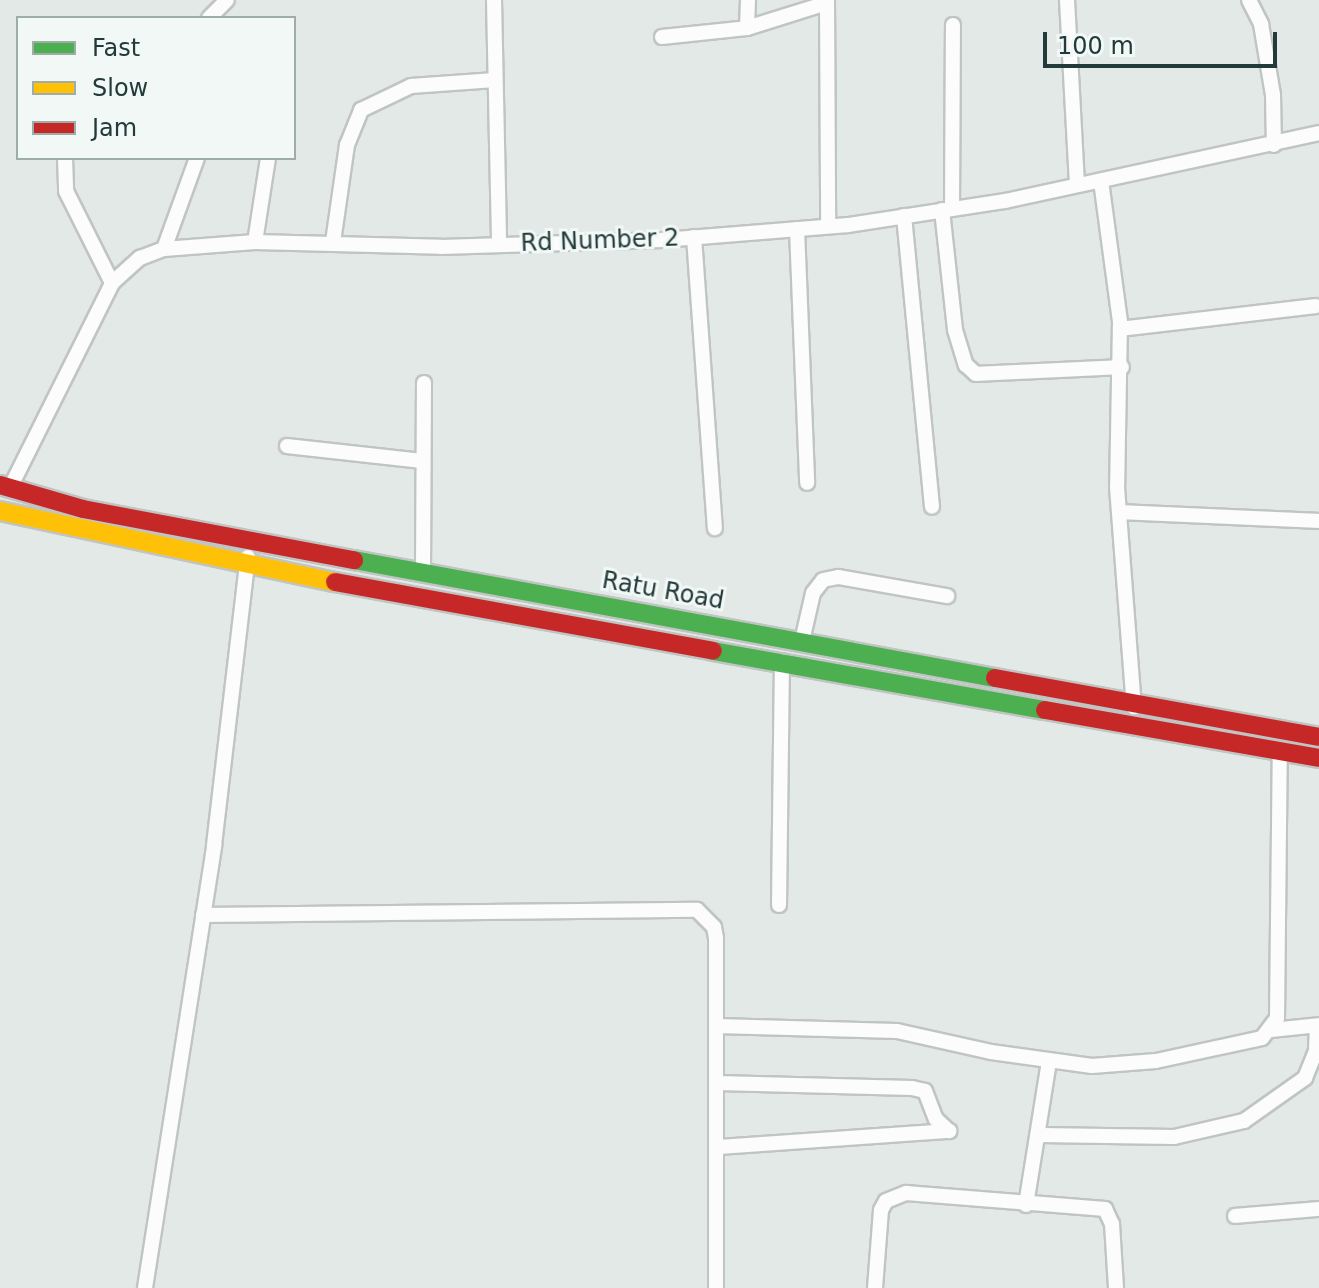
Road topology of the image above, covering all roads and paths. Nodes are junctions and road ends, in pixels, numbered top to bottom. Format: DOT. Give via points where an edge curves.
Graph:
graph roads {
  1 [pos="227,0"];
  2 [pos="494,0"];
  3 [pos="748,0"];
  4 [pos="1067,0"];
  5 [pos="1249,0"];
  6 [pos="827,2"];
  7 [pos="211,16"];
  8 [pos="953,25"];
  9 [pos="747,28"];
  10 [pos="662,37"];
  11 [pos="495,80"];
  12 [pos="1319,133"];
  13 [pos="1274,145"];
  14 [pos="65,160"];
  15 [pos="196,160"];
  16 [pos="268,160"];
  17 [pos="1101,181"];
  18 [pos="1077,185"];
  19 [pos="947,209"];
  20 [pos="904,216"];
  21 [pos="828,226"];
  22 [pos="797,229"];
  23 [pos="694,237"];
  24 [pos="255,242"];
  25 [pos="333,242"];
  26 [pos="499,245"];
  27 [pos="164,249"];
  28 [pos="112,283"];
  29 [pos="1316,306"];
  30 [pos="1120,329"];
  31 [pos="1122,367"];
  32 [pos="424,383"];
  33 [pos="287,446"];
  34 [pos="422,461"];
  35 [pos="807,483"];
  36 [pos="5,487"];
  37 [pos="932,507"];
  38 [pos="0,511"];
  39 [pos="1120,512"];
  40 [pos="1319,521"];
  41 [pos="715,528"];
  42 [pos="250,541"];
  43 [pos="246,565"];
  44 [pos="423,573"];
  45 [pos="947,596"];
  46 [pos="802,641"];
  47 [pos="782,661"];
  48 [pos="1134,707"];
  49 [pos="1319,737"];
  50 [pos="1280,751"];
  51 [pos="1319,758"];
  52 [pos="779,905"];
  53 [pos="203,915"];
  54 [pos="717,1026"];
  55 [pos="1318,1026"];
  56 [pos="1271,1030"];
  57 [pos="1049,1062"];
  58 [pos="718,1083"];
  59 [pos="1040,1135"];
  60 [pos="719,1147"];
  61 [pos="1026,1205"];
  62 [pos="1319,1209"];
  63 [pos="1235,1216"];
  64 [pos="145,1288"];
  65 [pos="716,1288"];
  66 [pos="875,1288"];
  67 [pos="1116,1288"];
  1 -- 7 [label="street"];
  2 -- 11 [label="street"];
  3 -- 9 [label="street"];
  4 -- 18 [label="street"];
  5 -- 13 [label="street" via="1261,24 1273,95"];
  6 -- 9 [label="street"];
  6 -- 21 [label="street"];
  8 -- 19 [label="street"];
  9 -- 10 [label="street"];
  11 -- 25 [label="street" via="411,86 361,110 347,145"];
  11 -- 26 [label="street"];
  12 -- 13 [label="street, Rd Number 2"];
  13 -- 17 [label="street, Rd Number 2"];
  14 -- 28 [label="street" via="66,191"];
  15 -- 27 [label="street"];
  16 -- 24 [label="street"];
  17 -- 18 [label="street, Rd Number 2"];
  17 -- 30 [label="street"];
  18 -- 19 [label="street, Rd Number 2"];
  19 -- 20 [label="street, Rd Number 2"];
  19 -- 31 [label="street" via="955,330 966,365 976,374"];
  20 -- 21 [label="street, Rd Number 2"];
  20 -- 37 [label="street"];
  21 -- 22 [label="street, Rd Number 2"];
  22 -- 23 [label="street, Rd Number 2"];
  22 -- 35 [label="street"];
  23 -- 26 [label="street, Rd Number 2"];
  23 -- 41 [label="street"];
  24 -- 25 [label="street, Rd Number 2"];
  24 -- 27 [label="street, Rd Number 2"];
  25 -- 26 [label="street, Rd Number 2"];
  27 -- 28 [label="street, Rd Number 2" via="140,258"];
  28 -- 36 [label="street, Rd Number 2"];
  29 -- 30 [label="street"];
  30 -- 31 [label="street"];
  31 -- 39 [label="street"];
  32 -- 34 [label="street"];
  33 -- 34 [label="street"];
  34 -- 44 [label="street"];
  36 -- 42 [label="main road, Ratu Road" via="83,509"];
  38 -- 43 [label="main road, Ratu Road"];
  39 -- 40 [label="street"];
  39 -- 48 [label="street"];
  42 -- 43 [label="street"];
  42 -- 44 [label="main road, Ratu Road"];
  43 -- 47 [label="main road, Ratu Road"];
  43 -- 53 [label="street"];
  44 -- 46 [label="main road, Ratu Road"];
  45 -- 46 [label="street" via="839,577 823,580 813,593"];
  46 -- 48 [label="main road, Ratu Road"];
  47 -- 50 [label="main road, Ratu Road"];
  47 -- 52 [label="street"];
  48 -- 49 [label="main road, Ratu Road"];
  50 -- 51 [label="main road, Ratu Road"];
  50 -- 56 [label="street" via="1279,964"];
  53 -- 54 [label="street" via="686,907 714,927"];
  53 -- 64 [label="street"];
  54 -- 57 [label="street" via="897,1031"];
  54 -- 58 [label="street"];
  55 -- 56 [label="street"];
  55 -- 59 [label="street" via="1316,1051 1305,1078 1244,1121 1174,1137"];
  56 -- 57 [label="street" via="1248,1044 1156,1061 1092,1066"];
  57 -- 59 [label="street"];
  58 -- 60 [label="street"];
  58 -- 60 [label="street" via="912,1088 925,1091 936,1119 949,1131"];
  59 -- 61 [label="street"];
  60 -- 65 [label="street"];
  61 -- 66 [label="street" via="970,1194 894,1196 881,1210"];
  61 -- 67 [label="street" via="1105,1209 1112,1224"];
  62 -- 63 [label="street"];
}
